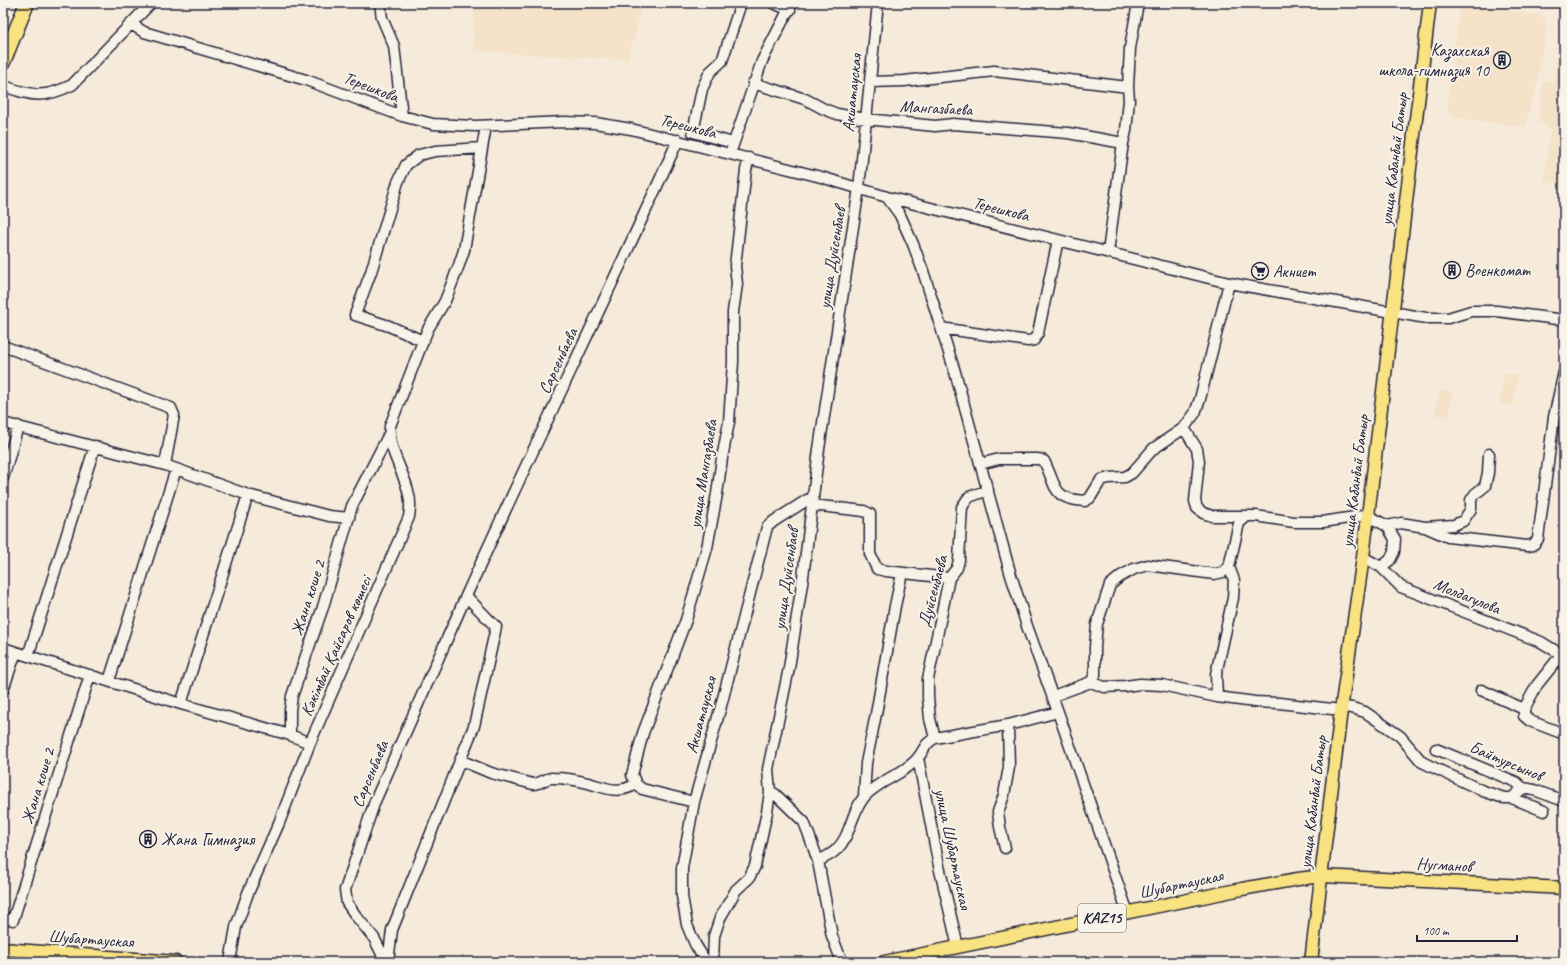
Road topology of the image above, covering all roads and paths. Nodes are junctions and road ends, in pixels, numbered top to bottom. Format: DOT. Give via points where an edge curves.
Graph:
graph roads {
  1 [pos="27,3"];
  2 [pos="150,3"];
  3 [pos="380,3"];
  4 [pos="741,3"];
  5 [pos="773,3"];
  6 [pos="878,3"];
  7 [pos="1138,3"];
  8 [pos="1430,3"];
  9 [pos="791,6"];
  10 [pos="131,24"];
  11 [pos="3,62"];
  12 [pos="870,82"];
  13 [pos="754,83"];
  14 [pos="3,86"];
  15 [pos="1128,88"];
  16 [pos="402,116"];
  17 [pos="866,119"];
  18 [pos="486,126"];
  19 [pos="678,140"];
  20 [pos="733,143"];
  21 [pos="1123,143"];
  22 [pos="482,148"];
  23 [pos="730,154"];
  24 [pos="749,158"];
  25 [pos="859,188"];
  26 [pos="887,197"];
  27 [pos="1058,240"];
  28 [pos="1108,252"];
  29 [pos="1229,283"];
  30 [pos="1392,313"];
  31 [pos="1564,320"];
  32 [pos="941,328"];
  33 [pos="422,341"];
  34 [pos="3,346"];
  35 [pos="1564,372"];
  36 [pos="3,423"];
  37 [pos="18,426"];
  38 [pos="1184,428"];
  39 [pos="389,434"];
  40 [pos="95,446"];
  41 [pos="1489,454"];
  42 [pos="980,464"];
  43 [pos="165,465"];
  44 [pos="176,469"];
  45 [pos="3,478"];
  46 [pos="988,490"];
  47 [pos="248,495"];
  48 [pos="812,502"];
  49 [pos="1247,516"];
  50 [pos="1367,516"];
  51 [pos="349,518"];
  52 [pos="1387,526"];
  53 [pos="1425,527"];
  54 [pos="1363,557"];
  55 [pos="1230,567"];
  56 [pos="1381,567"];
  57 [pos="902,573"];
  58 [pos="949,578"];
  59 [pos="466,596"];
  60 [pos="3,648"];
  61 [pos="16,652"];
  62 [pos="28,656"];
  63 [pos="1563,656"];
  64 [pos="90,675"];
  65 [pos="109,681"];
  66 [pos="1091,682"];
  67 [pos="3,690"];
  68 [pos="1481,690"];
  69 [pos="1053,696"];
  70 [pos="1217,697"];
  71 [pos="181,704"];
  72 [pos="1341,709"];
  73 [pos="1524,709"];
  74 [pos="1058,712"];
  75 [pos="1008,725"];
  76 [pos="1564,734"];
  77 [pos="290,735"];
  78 [pos="935,738"];
  79 [pos="310,743"];
  80 [pos="1436,749"];
  81 [pos="918,758"];
  82 [pos="460,760"];
  83 [pos="636,784"];
  84 [pos="1523,788"];
  85 [pos="770,792"];
  86 [pos="864,796"];
  87 [pos="1512,798"];
  88 [pos="1564,801"];
  89 [pos="694,802"];
  90 [pos="1544,811"];
  91 [pos="1005,848"];
  92 [pos="818,861"];
  93 [pos="1322,876"];
  94 [pos="1564,888"];
  95 [pos="1128,913"];
  96 [pos="3,918"];
  97 [pos="958,947"];
  98 [pos="3,949"];
  99 [pos="176,962"];
  100 [pos="230,962"];
  101 [pos="387,962"];
  102 [pos="706,962"];
  103 [pos="713,962"];
  104 [pos="842,962"];
  105 [pos="884,962"];
  106 [pos="1311,962"];
  1 -- 11 [label="highway"];
  2 -- 10 [label="street"];
  3 -- 16 [label="street" via="383,22 394,46"];
  4 -- 20 [label="street" via="722,61 710,72 702,89 693,132"];
  5 -- 9 [label="street"];
  6 -- 12 [label="street, Акшатауская"];
  7 -- 15 [label="street" via="1130,48"];
  8 -- 30 [label="main road, улица Кабанбай Батыр"];
  9 -- 13 [label="street" via="762,61"];
  10 -- 14 [label="street" via="72,85 45,95"];
  10 -- 16 [label="street, Терешкова" via="144,32 306,80"];
  12 -- 15 [label="street" via="904,81 994,71"];
  12 -- 17 [label="street, Акшатауская"];
  13 -- 17 [label="street, Мангазбаева" via="805,99 837,114"];
  13 -- 20 [label="street"];
  15 -- 21 [label="street" via="1129,100"];
  16 -- 18 [label="street, Терешкова" via="433,124"];
  17 -- 21 [label="street, Мангазбаева" via="935,126 954,124 1068,133"];
  17 -- 25 [label="street, Акшатауская"];
  18 -- 19 [label="street, Терешкова" via="594,123"];
  18 -- 22 [label="street"];
  19 -- 23 [label="street, Терешкова"];
  19 -- 59 [label="street, Сарсенбаева"];
  20 -- 23 [label="street"];
  21 -- 28 [label="street"];
  22 -- 33 [label="street" via="464,250 445,301"];
  22 -- 33 [label="street" via="434,151 419,156 406,165 398,182 355,315 389,326"];
  23 -- 24 [label="street, Терешкова"];
  24 -- 25 [label="street, Терешкова"];
  24 -- 83 [label="street, улица Мангазбаева" via="735,266 737,284 733,312 729,422 707,548 686,620 643,733 632,775"];
  25 -- 26 [label="street, Терешкова"];
  25 -- 48 [label="street, улица Дуйсенбаев"];
  26 -- 27 [label="street, Терешкова"];
  26 -- 32 [label="street" via="900,215 913,244"];
  27 -- 28 [label="street, Терешкова"];
  27 -- 32 [label="street" via="1038,333 1034,340"];
  28 -- 29 [label="street, Терешкова"];
  29 -- 30 [label="street, Терешкова"];
  29 -- 38 [label="street" via="1200,399 1195,413"];
  30 -- 31 [label="street, Терешкова" via="1448,318 1471,311 1497,311"];
  30 -- 50 [label="main road, улица Кабанбай Батыр"];
  32 -- 42 [label="street"];
  33 -- 39 [label="street"];
  34 -- 43 [label="street" via="171,408 174,415"];
  35 -- 53 [label="street" via="1554,417 1538,540 1534,545 1448,537"];
  36 -- 37 [label="street"];
  37 -- 40 [label="street"];
  37 -- 45 [label="street"];
  38 -- 42 [label="street" via="1152,449 1132,473 1125,477 1101,480 1090,498 1085,501 1065,498 1058,493 1044,461 999,459"];
  38 -- 49 [label="street" via="1197,449 1199,461 1197,508 1212,516"];
  39 -- 51 [label="street, Жана коше 2" via="352,506"];
  39 -- 79 [label="street, Кәкімбай Қайсаров көшесі" via="409,495 409,517"];
  40 -- 43 [label="street"];
  40 -- 62 [label="street"];
  41 -- 53 [label="street" via="1485,486 1471,500 1471,509 1463,521 1454,525"];
  42 -- 46 [label="street"];
  43 -- 44 [label="street"];
  44 -- 47 [label="street"];
  44 -- 65 [label="street"];
  46 -- 58 [label="street, Дуйсенбаева" via="969,498 962,507 959,560 957,568"];
  46 -- 69 [label="street" via="1027,626"];
  47 -- 51 [label="street" via="329,516"];
  47 -- 71 [label="street"];
  48 -- 57 [label="street" via="870,514 870,554 873,562 877,569"];
  48 -- 85 [label="street, улица Дуйсенбаев" via="791,653 768,769"];
  48 -- 89 [label="street, Акшатауская" via="806,500 767,527"];
  49 -- 50 [label="street" via="1294,522 1323,522"];
  49 -- 55 [label="street" via="1239,523"];
  50 -- 52 [label="street"];
  50 -- 54 [label="main road, улица Кабанбай Батыр"];
  51 -- 77 [label="street, Жана коше 2" via="323,607 292,696"];
  52 -- 53 [label="street" via="1401,523"];
  52 -- 56 [label="street" via="1394,539 1394,552 1390,560"];
  54 -- 56 [label="street, Молдагулова"];
  54 -- 72 [label="main road, улица Кабанбай Батыр"];
  55 -- 66 [label="street" via="1214,574 1148,565 1134,569 1110,585 1097,624 1095,675"];
  55 -- 70 [label="street" via="1234,580 1233,598 1216,674"];
  56 -- 63 [label="street, Молдагулова" via="1401,587 1541,642"];
  57 -- 58 [label="street"];
  57 -- 86 [label="street" via="866,762"];
  58 -- 78 [label="street, Дуйсенбаева" via="928,680 930,719"];
  59 -- 82 [label="street, Сарсенбаева" via="496,627 474,726"];
  59 -- 101 [label="street, Сарсенбаева" via="375,801 345,890 348,903 374,938"];
  60 -- 61 [label="street"];
  61 -- 62 [label="street"];
  61 -- 67 [label="street"];
  62 -- 64 [label="street"];
  63 -- 73 [label="street" via="1537,685"];
  64 -- 65 [label="street"];
  64 -- 96 [label="street, Жана коше 2" via="13,920"];
  65 -- 71 [label="street"];
  66 -- 69 [label="street"];
  66 -- 70 [label="street" via="1104,687 1162,685"];
  68 -- 73 [label="street"];
  69 -- 74 [label="street"];
  70 -- 72 [label="street"];
  71 -- 77 [label="street"];
  72 -- 87 [label="street" via="1352,708 1365,712 1400,736 1422,762 1483,791"];
  72 -- 93 [label="main road, улица Кабанбай Батыр"];
  73 -- 76 [label="street" via="1524,716 1530,721"];
  74 -- 75 [label="street"];
  74 -- 95 [label="street"];
  75 -- 78 [label="street"];
  75 -- 91 [label="street" via="1009,766 998,812"];
  77 -- 79 [label="street"];
  78 -- 81 [label="street" via="927,743"];
  79 -- 100 [label="street, Кәкімбай Қайсаров көшесі" via="248,893 236,927"];
  80 -- 84 [label="street, Байтурсынов" via="1516,782"];
  81 -- 86 [label="street"];
  81 -- 97 [label="street, улица Шубартауская"];
  82 -- 83 [label="street" via="491,773 533,784 556,778 587,782 614,791"];
  82 -- 101 [label="street, Сарсенбаева" via="392,930"];
  83 -- 89 [label="street" via="642,789"];
  84 -- 87 [label="street"];
  84 -- 88 [label="street, Байтурсынов"];
  85 -- 92 [label="street" via="804,822"];
  85 -- 103 [label="street, улица Дуйсенбаев" via="755,866 749,878 736,890 720,918 714,936"];
  86 -- 92 [label="street" via="837,850"];
  87 -- 90 [label="street"];
  89 -- 102 [label="street, Акшатауская" via="682,868 682,896 687,925"];
  92 -- 104 [label="street" via="832,936"];
  93 -- 94 [label="main road, Нугманов"];
  93 -- 95 [label="main road, Шубартауская / KAZ15" via="1242,889"];
  93 -- 106 [label="main road, улица Кабанбай Батыр"];
  95 -- 97 [label="main road, Шубартауская / KAZ15"];
  97 -- 105 [label="main road, Шубартауская / KAZ15"];
  98 -- 99 [label="main road, Шубартауская"];
}
